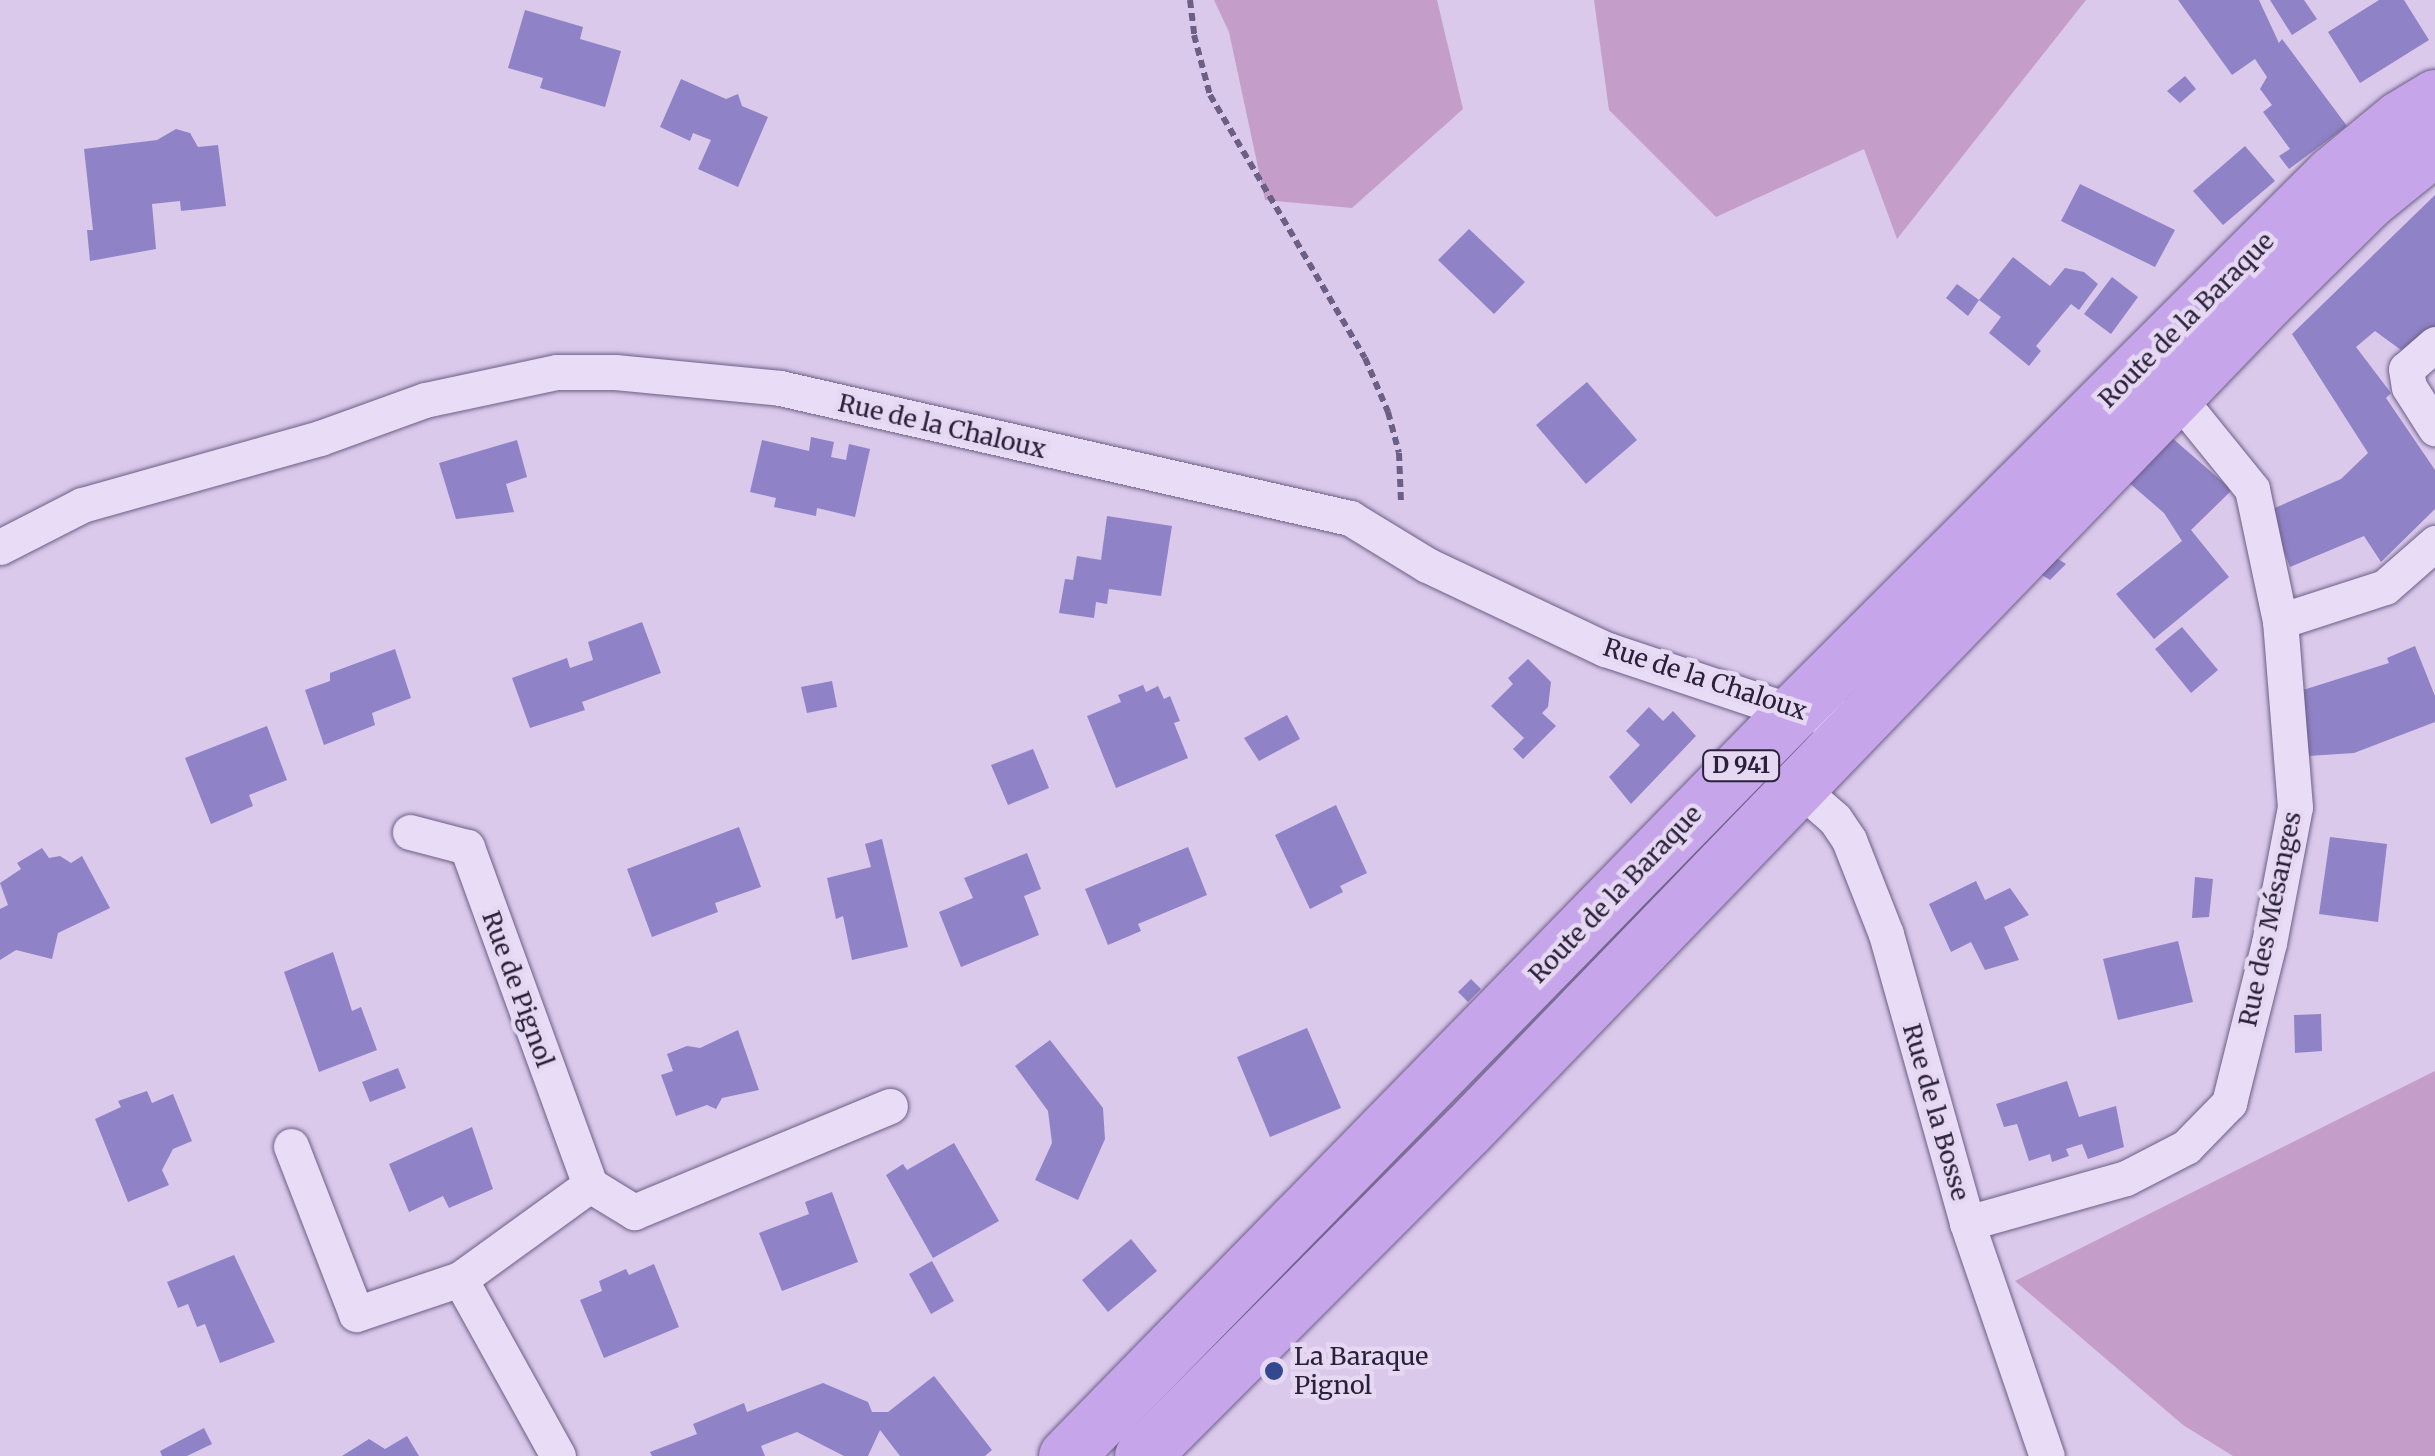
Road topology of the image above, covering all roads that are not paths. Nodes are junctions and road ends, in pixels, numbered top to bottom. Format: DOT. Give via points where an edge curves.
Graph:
graph roads {
  1 [pos="2425,136"];
  2 [pos="2435,344"];
  3 [pos="2162,377"];
  4 [pos="2435,428"];
  5 [pos="2435,543"];
  6 [pos="0,546"];
  7 [pos="2280,621"];
  8 [pos="1793,712"];
  9 [pos="1865,720"];
  10 [pos="1798,786"];
  11 [pos="410,832"];
  12 [pos="890,1106"];
  13 [pos="290,1146"];
  14 [pos="590,1186"];
  15 [pos="1967,1223"];
  16 [pos="460,1280"];
  17 [pos="558,1456"];
  18 [pos="1066,1456"];
  19 [pos="1142,1456"];
  20 [pos="2047,1456"];
  1 -- 3 [label="main road, Route de la Baraque / D 941" via="2332,174"];
  2 -- 4 [label="street" via="2406,369 2409,387"];
  3 -- 7 [label="street, Rue des Mésanges" via="2252,490"];
  3 -- 8 [label="main road, Route de la Baraque / D 941"];
  3 -- 9 [label="main road, Route de la Baraque / D 941" via="2048,494 2020,559"];
  5 -- 7 [label="street" via="2384,586"];
  6 -- 8 [label="street, Rue de la Chaloux" via="82,506 320,438 425,400 557,372 780,388 1350,518 1427,565 1605,649"];
  7 -- 15 [label="street, Rue des Mésanges" via="2295,806 2229,1103 2186,1148 2126,1178"];
  8 -- 9 [label="street, Rue de la Chaloux"];
  8 -- 18 [label="main road, Route de la Baraque / D 941"];
  9 -- 10 [label="main road, Route de la Baraque / D 941"];
  10 -- 15 [label="street, Rue de la Bosse" via="1849,840 1886,934"];
  10 -- 19 [label="main road, Route de la Baraque / D 941"];
  11 -- 14 [label="street, Rue de Pignol" via="467,847"];
  12 -- 14 [label="street" via="634,1212"];
  13 -- 16 [label="street" via="356,1314"];
  14 -- 16 [label="street"];
  15 -- 20 [label="street, Rue de la Bosse"];
  16 -- 17 [label="street"];
}
